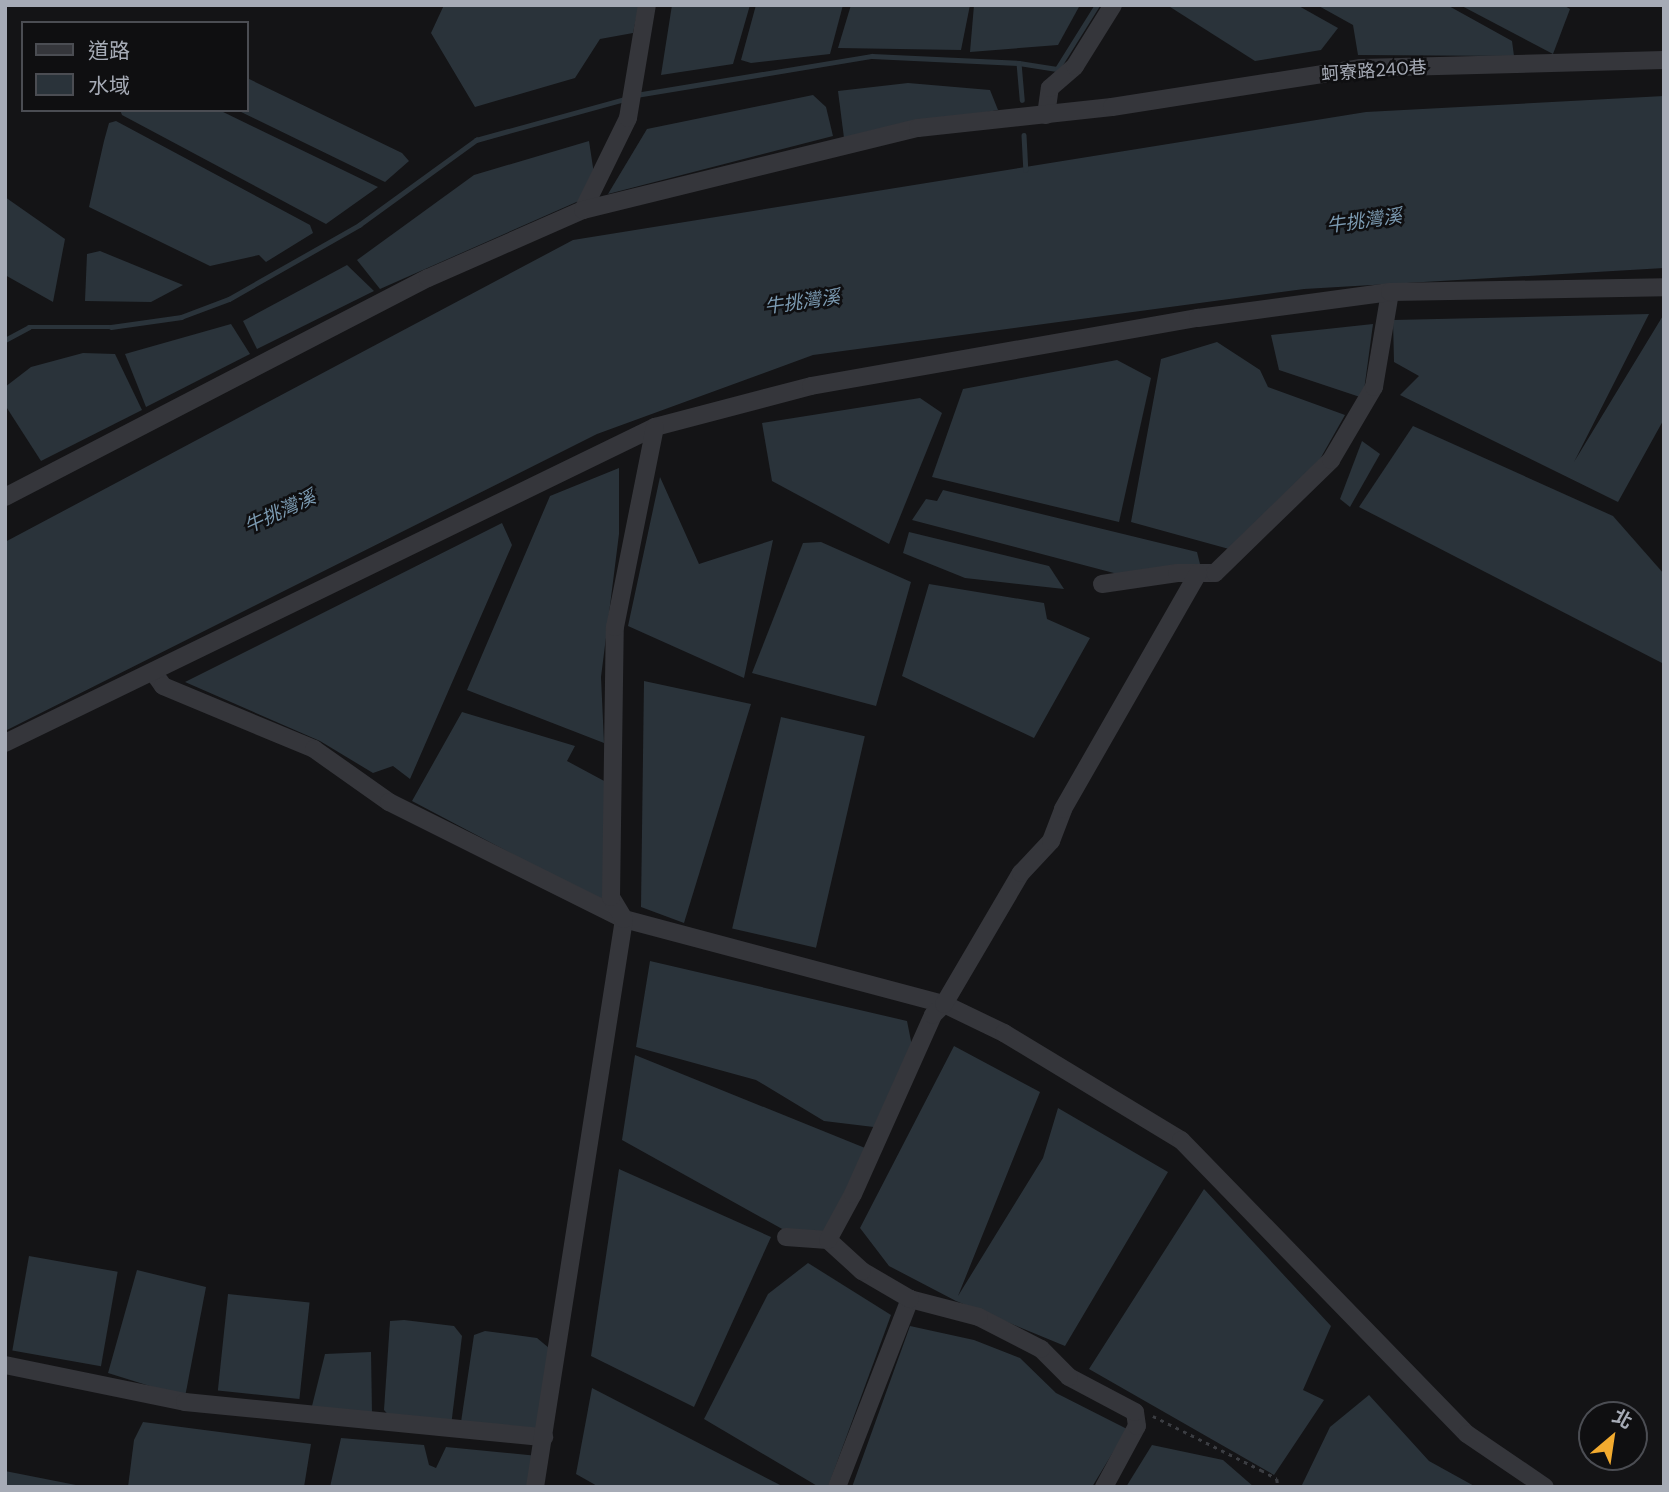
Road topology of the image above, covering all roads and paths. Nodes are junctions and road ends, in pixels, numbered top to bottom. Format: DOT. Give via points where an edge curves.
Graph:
graph roads {
  1 [pos="647,5"];
  2 [pos="1113,5"];
  3 [pos="1664,60"];
  4 [pos="1046,115"];
  5 [pos="583,210"];
  6 [pos="1664,287"];
  7 [pos="1390,292"];
  8 [pos="655,427"];
  9 [pos="5,497"];
  10 [pos="1198,573"];
  11 [pos="1102,584"];
  12 [pos="153,672"];
  13 [pos="5,743"];
  14 [pos="624,919"];
  15 [pos="944,1004"];
  16 [pos="786,1237"];
  17 [pos="828,1240"];
  18 [pos="910,1299"];
  19 [pos="5,1364"];
  20 [pos="1135,1412"];
  21 [pos="544,1437"];
  22 [pos="535,1487"];
  23 [pos="838,1487"];
  24 [pos="1104,1487"];
  25 [pos="1278,1487"];
  26 [pos="1545,1487"];
  1 -- 5 [label="street" via="628,118"];
  2 -- 4 [label="street" via="1075,66 1050,88"];
  3 -- 4 [label="street, 蚵寮路240巷" via="1361,68"];
  4 -- 5 [label="street, 蚵寮路240巷" via="918,128"];
  5 -- 9 [label="street, 蚵寮路240巷" via="428,278"];
  6 -- 7 [label="street"];
  7 -- 8 [label="street" via="1198,318 811,386"];
  7 -- 10 [label="street" via="1374,387 1331,460 1215,573"];
  8 -- 12 [label="street"];
  8 -- 14 [label="street" via="615,627 611,897"];
  10 -- 11 [label="street"];
  10 -- 15 [label="street" via="1063,809 1051,841 1021,873"];
  12 -- 13 [label="street"];
  12 -- 14 [label="street" via="163,686 314,749 389,802"];
  14 -- 15 [label="street"];
  14 -- 21 [label="street"];
  15 -- 17 [label="street" via="933,1015"];
  15 -- 26 [label="street" via="1004,1033 1181,1140 1467,1434"];
  16 -- 17 [label="street"];
  17 -- 18 [label="street" via="862,1271"];
  18 -- 20 [label="street" via="979,1317 1041,1349 1069,1377"];
  18 -- 23 [label="street"];
  19 -- 21 [label="street" via="185,1402"];
  20 -- 24 [label="street" via="1137,1426"];
  20 -- 25 [label="path" via="1172,1423 1277,1479"];
  21 -- 22 [label="street"];
}
